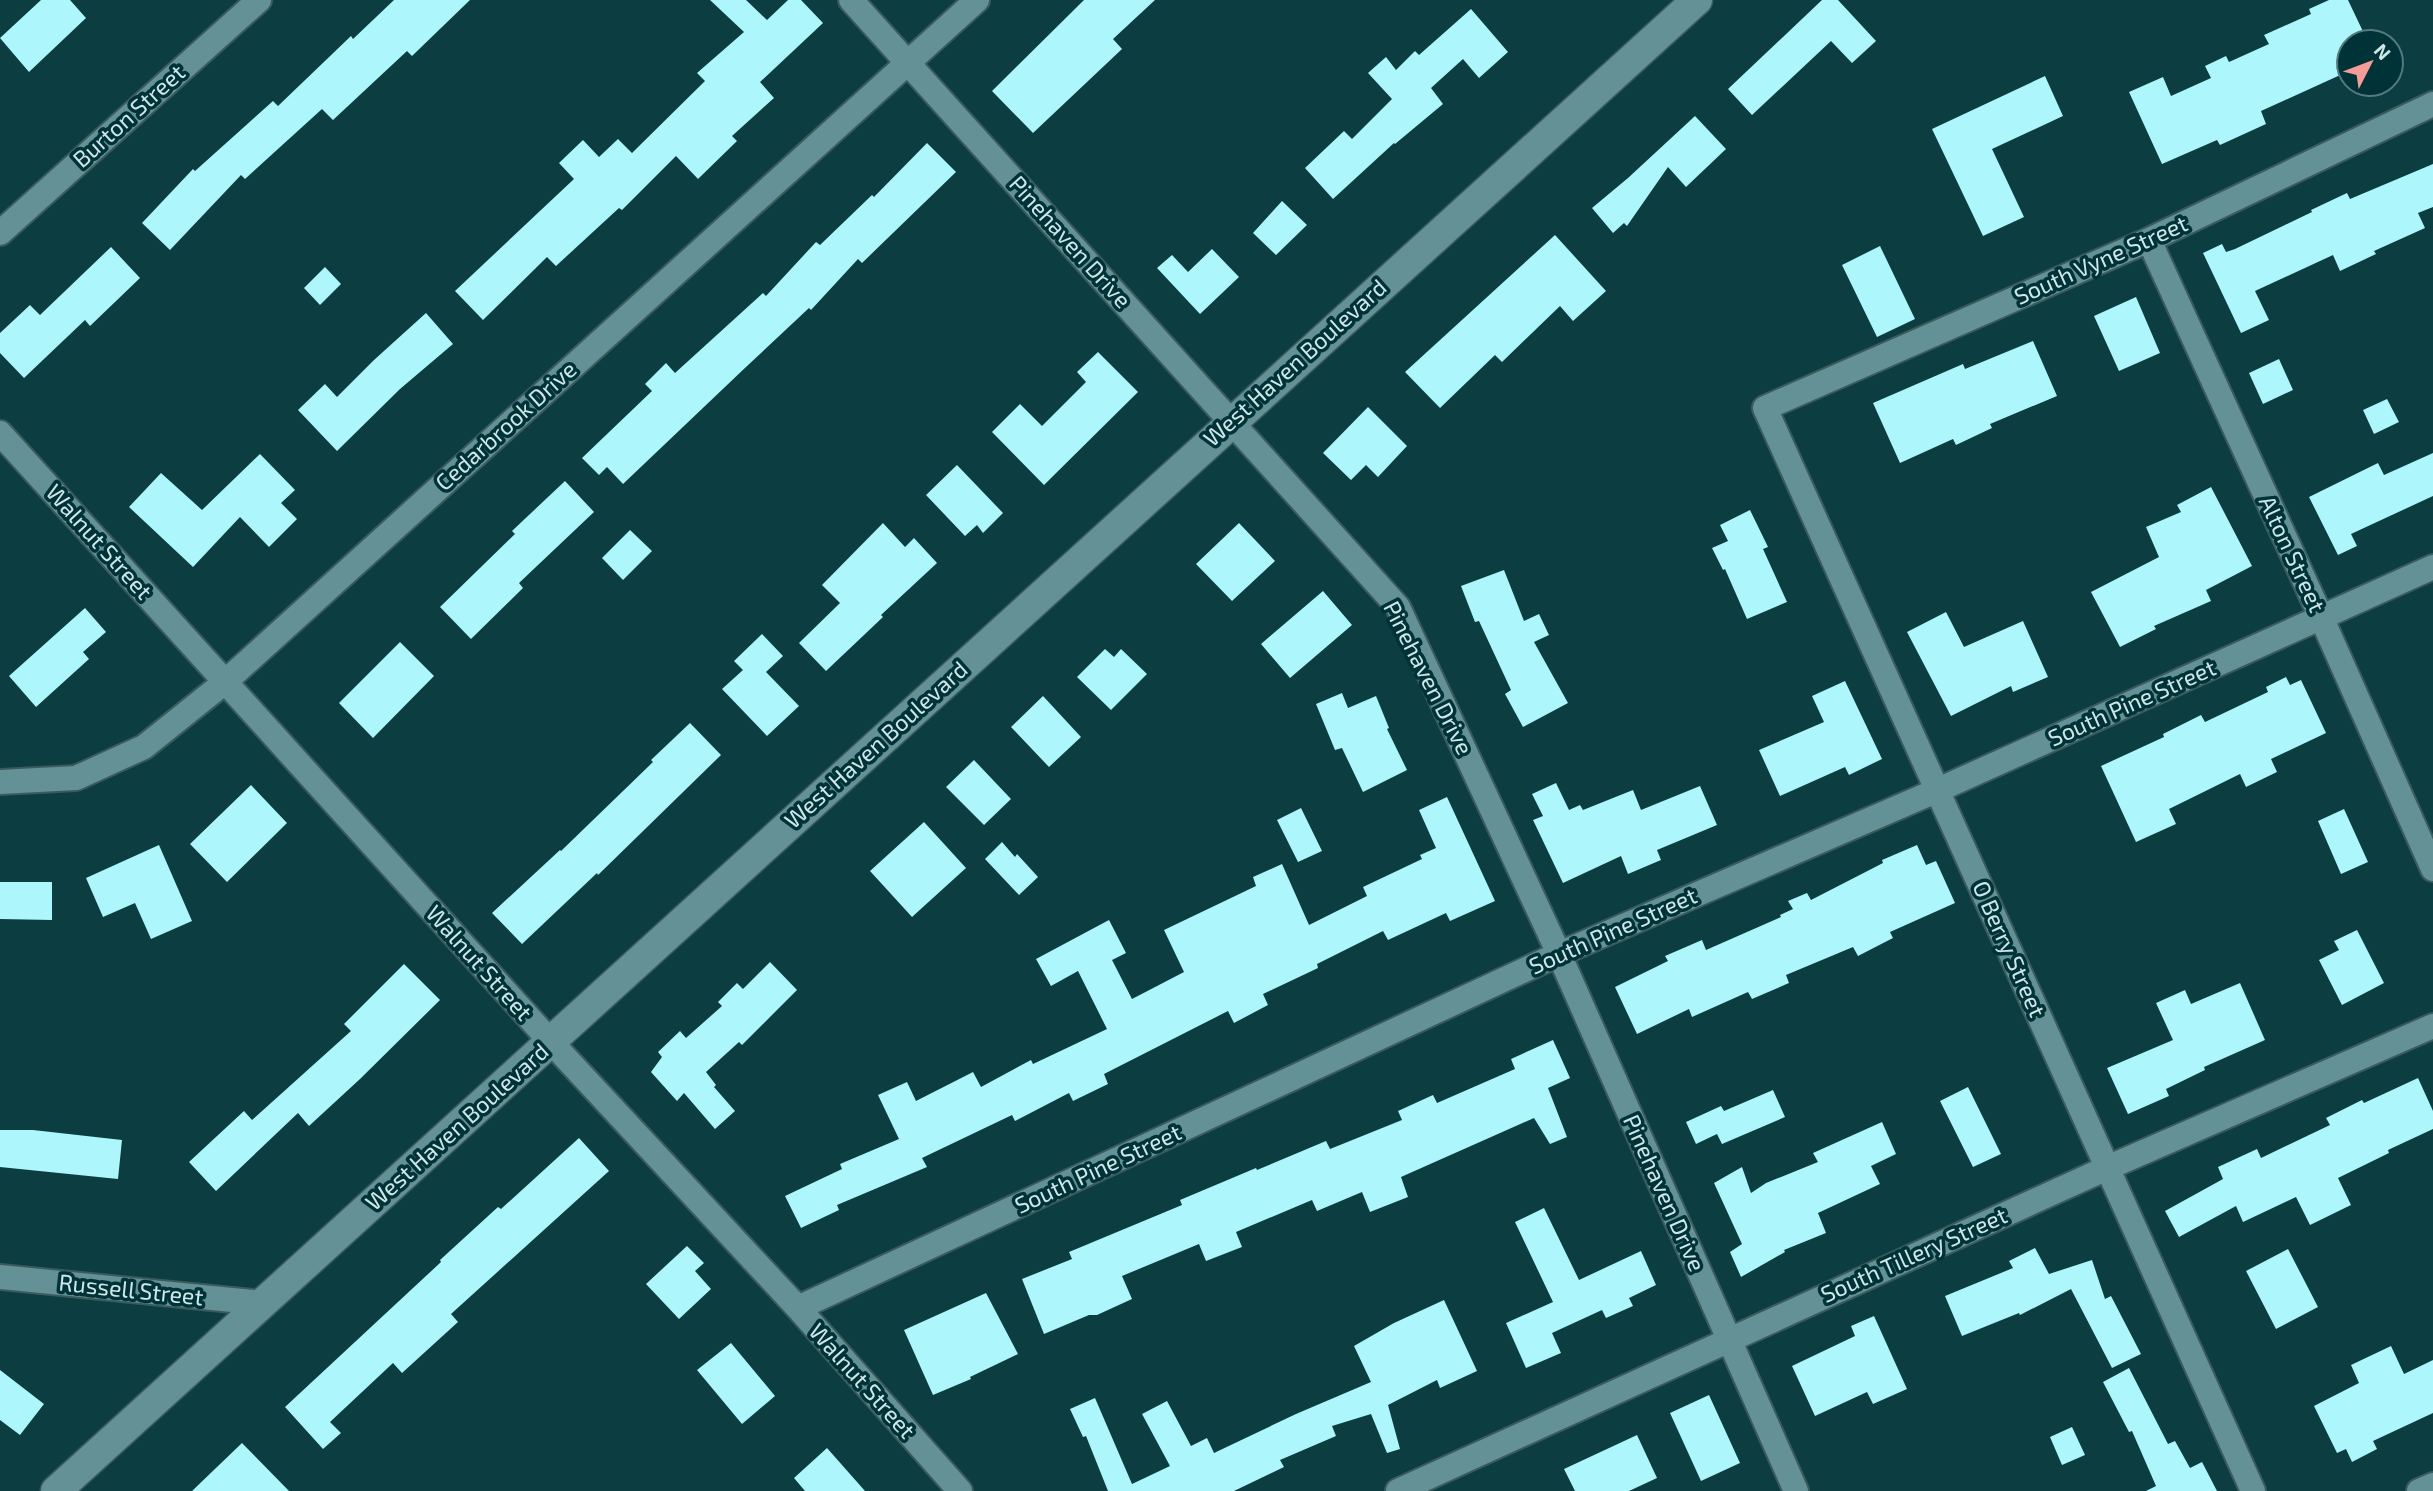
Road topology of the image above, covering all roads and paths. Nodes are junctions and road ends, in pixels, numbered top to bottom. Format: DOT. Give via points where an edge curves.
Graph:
graph roads {
  1 [pos="259,0"];
  2 [pos="851,0"];
  3 [pos="977,0"];
  4 [pos="1697,0"];
  5 [pos="908,62"];
  6 [pos="2433,104"];
  7 [pos="0,233"];
  8 [pos="2149,240"];
  9 [pos="1765,408"];
  10 [pos="1231,422"];
  11 [pos="0,433"];
  12 [pos="2433,567"];
  13 [pos="2322,619"];
  14 [pos="225,681"];
  15 [pos="0,782"];
  16 [pos="1938,790"];
  17 [pos="2433,869"];
  18 [pos="1559,954"];
  19 [pos="2433,1026"];
  20 [pos="551,1042"];
  21 [pos="2107,1168"];
  22 [pos="0,1277"];
  23 [pos="262,1303"];
  24 [pos="798,1308"];
  25 [pos="1728,1340"];
  26 [pos="2433,1485"];
  27 [pos="56,1491"];
  28 [pos="961,1491"];
  29 [pos="1398,1491"];
  30 [pos="1796,1491"];
  31 [pos="2253,1491"];
  32 [pos="2419,1491"];
  1 -- 7 [label="street, Burton Street"];
  2 -- 5 [label="street, Pinehaven Drive"];
  3 -- 5 [label="street, Cedarbrook Drive"];
  4 -- 10 [label="street, West Haven Boulevard"];
  5 -- 10 [label="street, Pinehaven Drive"];
  5 -- 14 [label="street, Cedarbrook Drive"];
  6 -- 8 [label="street, South Vyne Street"];
  8 -- 9 [label="street, South Vyne Street"];
  8 -- 13 [label="street, Alton Street"];
  9 -- 16 [label="street, O Berry Street"];
  10 -- 18 [label="street, Pinehaven Drive" via="1398,607"];
  10 -- 20 [label="street, West Haven Boulevard"];
  11 -- 14 [label="street, Walnut Street"];
  12 -- 13 [label="street, South Pine Street"];
  13 -- 16 [label="street, South Pine Street"];
  13 -- 17 [label="street, Alton Street"];
  14 -- 15 [label="street, Cedarbrook Drive" via="144,747 76,778"];
  14 -- 20 [label="street, Walnut Street"];
  16 -- 18 [label="street, South Pine Street"];
  16 -- 21 [label="street, O Berry Street"];
  18 -- 24 [label="street, South Pine Street"];
  18 -- 25 [label="street, Pinehaven Drive"];
  19 -- 21 [label="street, South Tillery Street"];
  20 -- 23 [label="street, West Haven Boulevard"];
  20 -- 24 [label="street, Walnut Street"];
  21 -- 25 [label="street, South Tillery Street"];
  21 -- 31 [label="street, O Berry Street"];
  22 -- 23 [label="street, Russell Street"];
  23 -- 27 [label="street, West Haven Boulevard"];
  24 -- 28 [label="street, Walnut Street"];
  25 -- 29 [label="street, South Tillery Street"];
  25 -- 30 [label="street, Pinehaven Drive"];
  26 -- 32 [label="street"];
}
